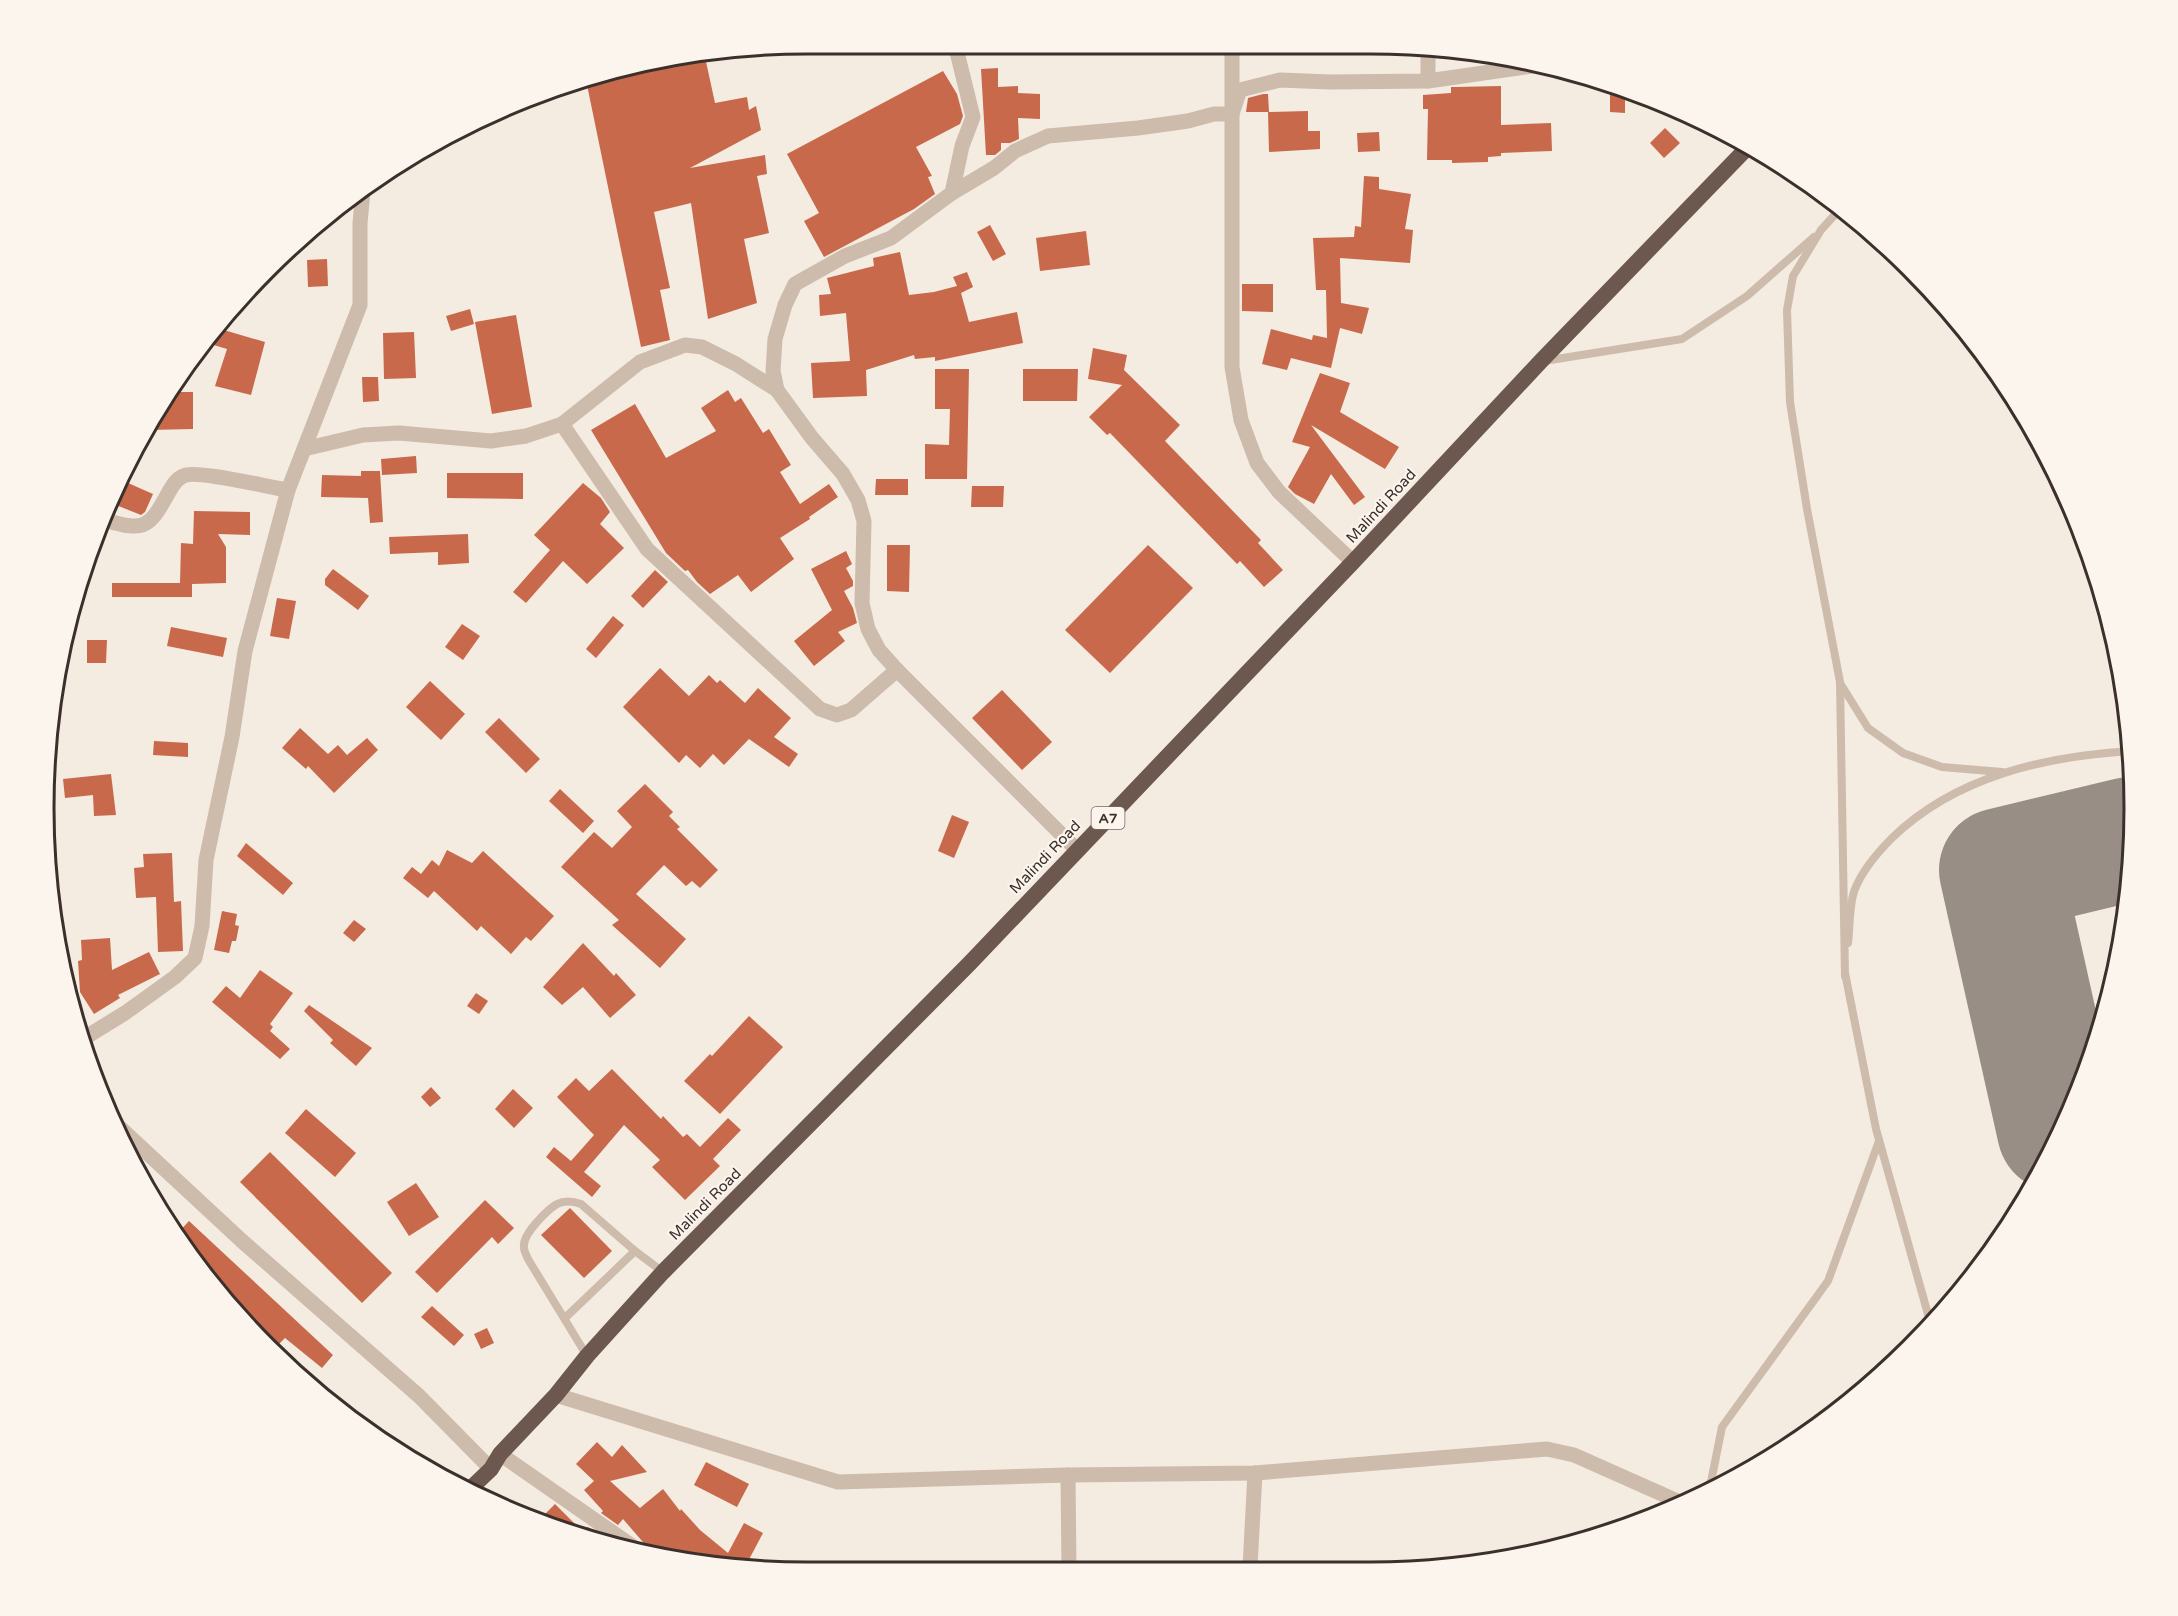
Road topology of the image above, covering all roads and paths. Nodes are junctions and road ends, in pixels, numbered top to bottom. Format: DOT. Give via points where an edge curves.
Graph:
graph roads {
  1 [pos="958,54"];
  2 [pos="1232,54"];
  3 [pos="1428,57"];
  4 [pos="1517,68"];
  5 [pos="1428,81"];
  6 [pos="1232,114"];
  7 [pos="1743,153"];
  8 [pos="952,193"];
  9 [pos="362,200"];
  10 [pos="1835,215"];
  11 [pos="1821,230"];
  12 [pos="1541,361"];
  13 [pos="777,390"];
  14 [pos="562,423"];
  15 [pos="304,448"];
  16 [pos="288,490"];
  17 [pos="110,522"];
  18 [pos="1353,562"];
  19 [pos="897,670"];
  20 [pos="1840,682"];
  21 [pos="2121,752"];
  22 [pos="2007,772"];
  23 [pos="1077,850"];
  24 [pos="1845,976"];
  25 [pos="89,1035"];
  26 [pos="130,1137"];
  27 [pos="1880,1141"];
  28 [pos="635,1251"];
  29 [pos="663,1272"];
  30 [pos="1928,1314"];
  31 [pos="565,1318"];
  32 [pos="586,1356"];
  33 [pos="556,1395"];
  34 [pos="500,1454"];
  35 [pos="491,1469"];
  36 [pos="1255,1473"];
  37 [pos="1068,1475"];
  38 [pos="1711,1480"];
  39 [pos="475,1484"];
  40 [pos="1672,1499"];
  41 [pos="620,1538"];
  42 [pos="1069,1562"];
  43 [pos="1250,1562"];
  1 -- 8 [label="street" via="974,117 962,146"];
  2 -- 6 [label="street"];
  3 -- 5 [label="street"];
  4 -- 5 [label="street"];
  5 -- 6 [label="street" via="1280,80 1240,90"];
  6 -- 8 [label="street" via="1048,136 1015,152"];
  6 -- 18 [label="street" via="1232,366 1241,420 1257,463 1279,492"];
  7 -- 12 [label="highway, Malindi Road / A7"];
  8 -- 13 [label="street" via="891,238 845,256 795,284 775,339 773,371"];
  9 -- 15 [label="street" via="360,305"];
  10 -- 11 [label="lane"];
  11 -- 12 [label="lane" via="1747,296 1682,339"];
  11 -- 20 [label="lane" via="1793,276 1787,310 1790,402"];
  12 -- 18 [label="highway, Malindi Road / A7"];
  13 -- 14 [label="street" via="702,347 685,345 640,362"];
  13 -- 19 [label="street" via="843,474 858,500 864,521 862,603 868,629 879,650"];
  14 -- 15 [label="street" via="526,436 491,441 399,433 363,435"];
  14 -- 19 [label="street" via="647,549 820,709 837,715 851,710"];
  15 -- 16 [label="street"];
  16 -- 17 [label="street" via="187,475 174,482 154,518 140,526"];
  16 -- 25 [label="street" via="245,651 206,860 202,926 195,958 125,1013"];
  18 -- 23 [label="highway, Malindi Road / A7"];
  19 -- 23 [label="street"];
  20 -- 22 [label="lane" via="1868,728 1904,753 1942,767"];
  20 -- 24 [label="lane"];
  21 -- 22 [label="lane" via="2085,754"];
  22 -- 24 [label="lane" via="1969,786 1914,817 1872,858 1854,891"];
  23 -- 29 [label="highway, Malindi Road / A7" via="904,1032"];
  24 -- 27 [label="lane"];
  26 -- 35 [label="street" via="419,1396"];
  27 -- 30 [label="lane"];
  27 -- 38 [label="lane" via="1828,1281 1722,1427"];
  28 -- 29 [label="lane"];
  28 -- 31 [label="lane"];
  28 -- 31 [label="lane" via="581,1204 558,1203 542,1216 525,1236 523,1247"];
  29 -- 32 [label="highway, Malindi Road / A7"];
  31 -- 32 [label="lane"];
  32 -- 33 [label="highway, Malindi Road / A7"];
  33 -- 34 [label="highway, Malindi Road / A7"];
  33 -- 37 [label="street" via="838,1482"];
  34 -- 35 [label="highway, Malindi Road / A7"];
  34 -- 41 [label="street"];
  35 -- 39 [label="highway, Malindi Road / A7"];
  36 -- 37 [label="street"];
  36 -- 40 [label="street" via="1547,1449 1574,1455"];
  36 -- 43 [label="street"];
  37 -- 42 [label="street"];
}
